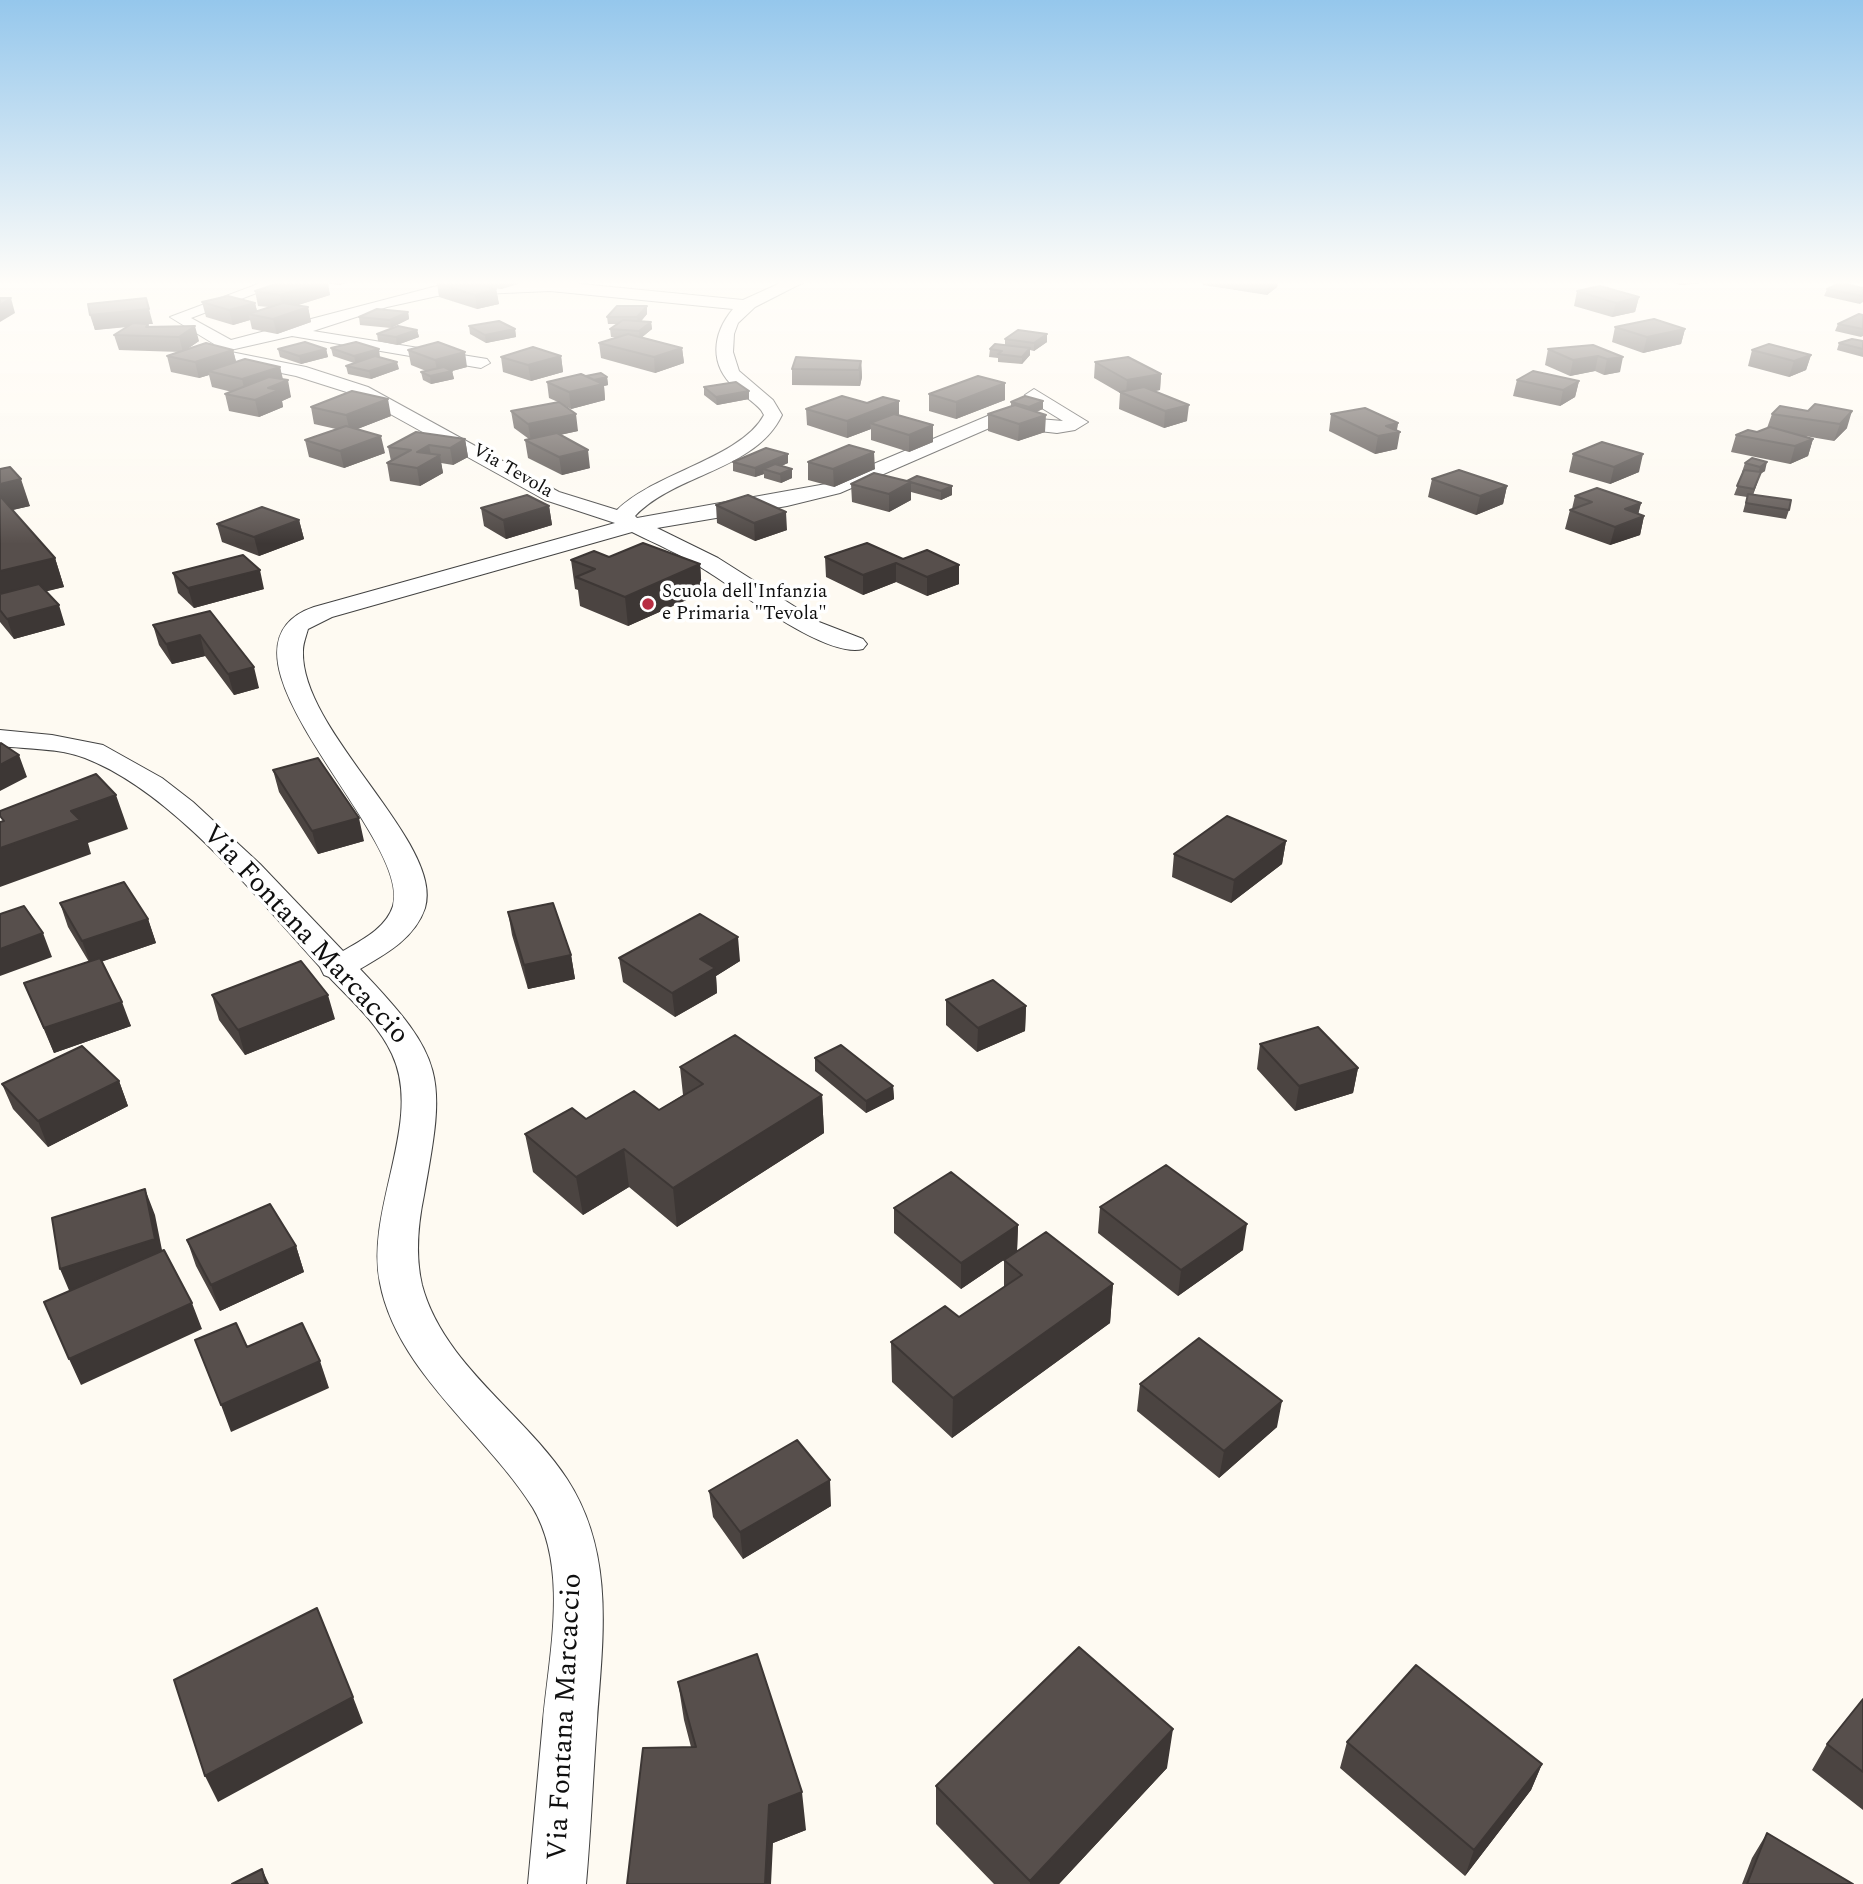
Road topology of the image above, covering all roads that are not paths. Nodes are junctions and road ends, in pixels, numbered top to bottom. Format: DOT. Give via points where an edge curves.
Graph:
graph roads {
  1 [pos="282,369"];
  2 [pos="729,369"];
  3 [pos="1034,395"];
  4 [pos="627,522"];
  5 [pos="854,644"];
  6 [pos="0,738"];
  7 [pos="337,968"];
  8 [pos="558,1884"];
  1 -- 4 [label="street, Via Tevola" via="346,384 552,496"];
  2 -- 4 [label="street, Via Tevola" via="771,408 772,423 732,452 635,504"];
  3 -- 4 [label="street, Via Tevola" via="1078,422 1052,426 1012,419 990,421 833,489 787,500"];
  4 -- 5 [label="street, Via Tevola" via="710,564 810,627"];
  4 -- 7 [label="street, Via Tevola" via="323,612 296,627 294,665 313,720 328,750 396,846 410,884 410,905 401,923 386,938"];
  6 -- 7 [label="street, Via Fontana Marcaccio" via="93,751 152,785 183,808 248,871"];
  7 -- 8 [label="street, Via Fontana Marcaccio" via="393,1024 416,1064 420,1117 397,1234 400,1276 410,1306 434,1352 540,1480 570,1534 579,1605"];
}
